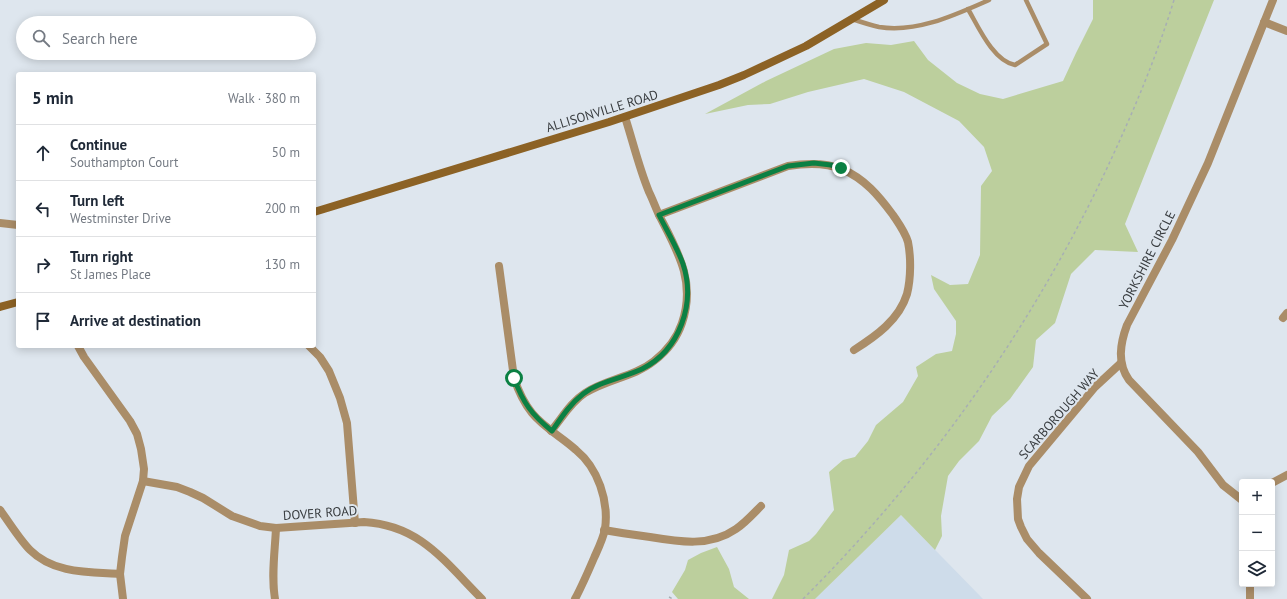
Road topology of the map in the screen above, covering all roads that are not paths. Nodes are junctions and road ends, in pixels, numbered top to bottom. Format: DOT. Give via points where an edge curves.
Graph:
graph roads {
  1 [pos="884,0"];
  2 [pos="989,0"];
  3 [pos="1026,0"];
  4 [pos="1273,0"];
  5 [pos="968,9"];
  6 [pos="852,19"];
  7 [pos="1264,22"];
  8 [pos="1287,31"];
  9 [pos="625,117"];
  10 [pos="316,211"];
  11 [pos="659,215"];
  12 [pos="0,223"];
  13 [pos="16,225"];
  14 [pos="499,266"];
  15 [pos="16,303"];
  16 [pos="0,307"];
  17 [pos="79,348"];
  18 [pos="311,348"];
  19 [pos="854,350"];
  20 [pos="1121,364"];
  21 [pos="552,431"];
  22 [pos="1287,475"];
  23 [pos="143,481"];
  24 [pos="1275,481"];
  25 [pos="1239,498"];
  26 [pos="761,506"];
  27 [pos="0,510"];
  28 [pos="354,523"];
  29 [pos="276,528"];
  30 [pos="604,530"];
  31 [pos="120,574"];
  32 [pos="1250,587"];
  33 [pos="123,599"];
  34 [pos="275,599"];
  35 [pos="482,599"];
  36 [pos="575,599"];
  37 [pos="1087,599"];
  38 [pos="1250,599"];
  1 -- 6 [label="main road, ALLISONVILLE ROAD"];
  2 -- 5 [label="lane"];
  3 -- 5 [label="lane" via="1048,44 1015,65 1009,64 994,51"];
  4 -- 7 [label="street, YORKSHIRE CIRCLE"];
  5 -- 6 [label="lane" via="923,24 896,28 879,27"];
  6 -- 9 [label="main road, ALLISONVILLE ROAD" via="806,46 744,76"];
  7 -- 8 [label="street"];
  7 -- 20 [label="street, YORKSHIRE CIRCLE" via="1208,163 1172,240 1127,326 1122,338"];
  9 -- 10 [label="main road, ALLISONVILLE ROAD"];
  9 -- 11 [label="street" via="642,175"];
  11 -- 19 [label="street" via="788,166 814,163 831,165 864,181 902,228 908,241 910,274 907,294 888,325"];
  11 -- 21 [label="street" via="678,253 686,277 687,304 680,330 668,348 653,362 585,393"];
  12 -- 13 [label="street"];
  14 -- 21 [label="street" via="514,378 518,391 532,413"];
  15 -- 16 [label="main road"];
  17 -- 23 [label="street" via="137,434 144,468"];
  18 -- 28 [label="street" via="329,371 347,423"];
  20 -- 25 [label="street, YORKSHIRE CIRCLE" via="1128,380 1198,452 1223,485"];
  20 -- 37 [label="street, SCARBOROUGH WAY" via="1095,387 1029,466 1019,487 1017,499 1018,519 1027,539"];
  21 -- 30 [label="street" via="577,450 595,473 605,505"];
  22 -- 24 [label="street"];
  23 -- 29 [label="street, DOVER ROAD" via="177,487 203,498 232,516 260,526"];
  23 -- 31 [label="street" via="125,536"];
  26 -- 30 [label="street" via="735,530 708,541 679,542"];
  27 -- 31 [label="street" via="29,550 57,567"];
  28 -- 29 [label="street, DOVER ROAD"];
  28 -- 35 [label="street, DOVER ROAD" via="387,525 414,536 438,555"];
  29 -- 34 [label="street"];
  30 -- 36 [label="street"];
  31 -- 33 [label="street"];
  32 -- 38 [label="street"];
}
